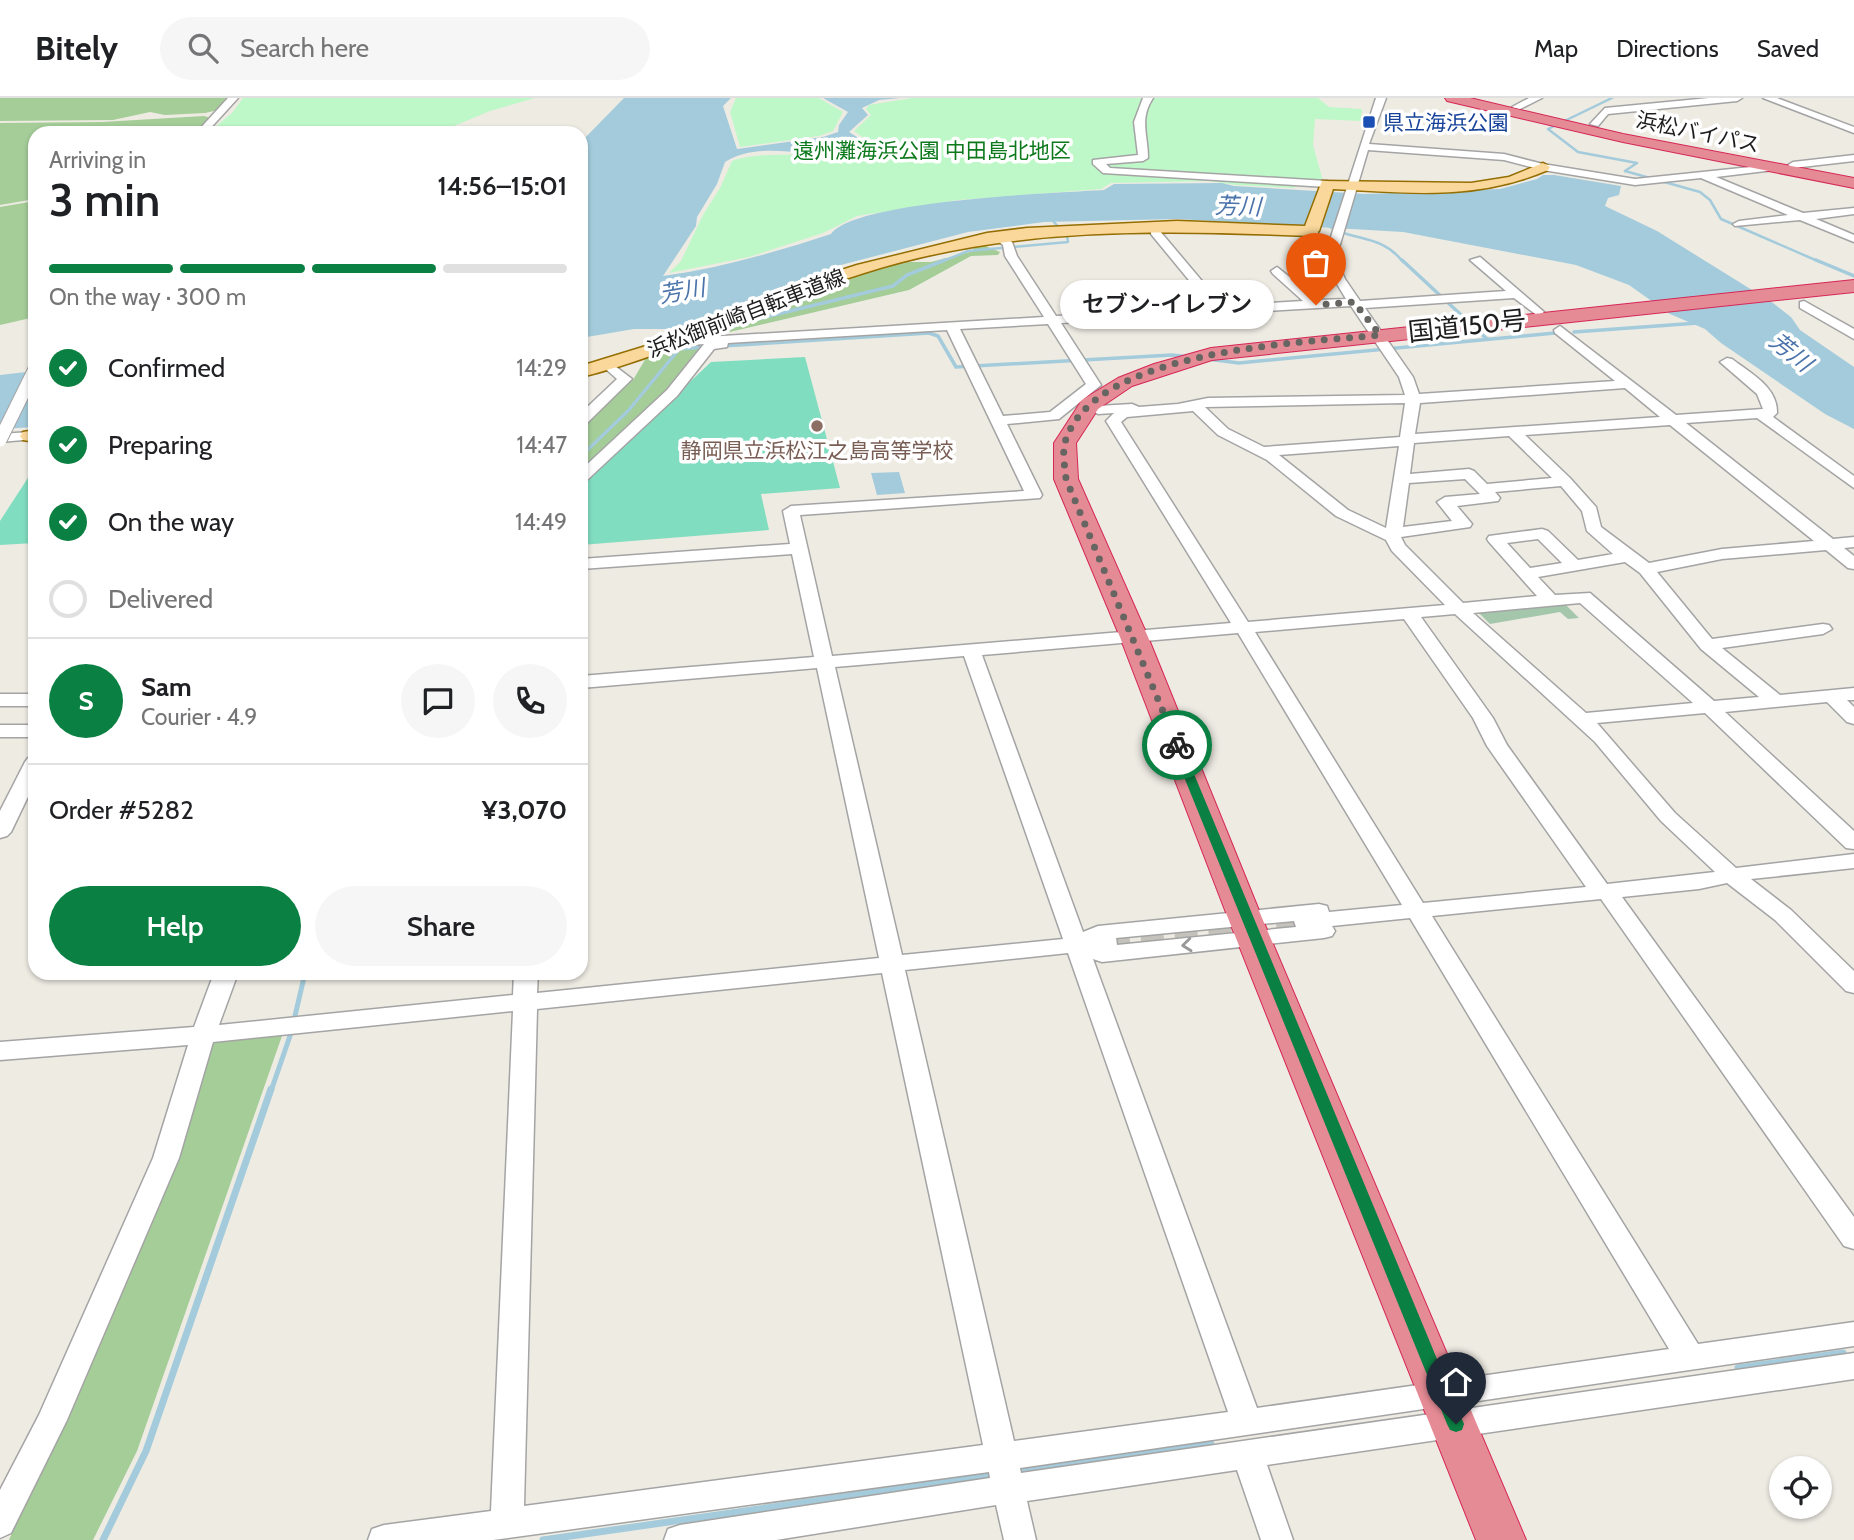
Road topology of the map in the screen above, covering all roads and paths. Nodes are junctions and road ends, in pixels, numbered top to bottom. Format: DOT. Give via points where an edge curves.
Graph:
graph roads {
  1 [pos="233,98"];
  2 [pos="1148,98"];
  3 [pos="1381,98"];
  4 [pos="1452,98"];
  5 [pos="1483,98"];
  6 [pos="1537,98"];
  7 [pos="1737,98"];
  8 [pos="1768,98"];
  9 [pos="1517,107"];
  10 [pos="1572,122"];
  11 [pos="1854,122"];
  12 [pos="1836,123"];
  13 [pos="207,126"];
  14 [pos="1854,130"];
  15 [pos="1365,147"];
  16 [pos="1854,158"];
  17 [pos="1793,165"];
  18 [pos="1544,167"];
  19 [pos="1770,168"];
  20 [pos="1703,175"];
  21 [pos="1854,176"];
  22 [pos="1854,183"];
  23 [pos="1327,184"];
  24 [pos="1351,186"];
  25 [pos="1854,211"];
  26 [pos="1802,217"];
  27 [pos="1739,224"];
  28 [pos="1311,231"];
  29 [pos="1155,232"];
  30 [pos="997,236"];
  31 [pos="1854,239"];
  32 [pos="1330,258"];
  33 [pos="1476,260"];
  34 [pos="1278,271"];
  35 [pos="1854,287"];
  36 [pos="1517,294"];
  37 [pos="1356,303"];
  38 [pos="1316,305"];
  39 [pos="1804,305"];
  40 [pos="1220,310"];
  41 [pos="1538,312"];
  42 [pos="1052,320"];
  43 [pos="952,327"];
  44 [pos="1560,330"];
  45 [pos="1380,335"];
  46 [pos="1854,335"];
  47 [pos="758,338"];
  48 [pos="678,342"];
  49 [pos="1727,362"];
  50 [pos="607,364"];
  51 [pos="588,370"];
  52 [pos="28,383"];
  53 [pos="1629,384"];
  54 [pos="1413,400"];
  55 [pos="1195,405"];
  56 [pos="1098,410"];
  57 [pos="588,414"];
  58 [pos="1047,414"];
  59 [pos="1760,414"];
  60 [pos="996,420"];
  61 [pos="1675,420"];
  62 [pos="1513,432"];
  63 [pos="28,436"];
  64 [pos="0,439"];
  65 [pos="1408,440"];
  66 [pos="1261,452"];
  67 [pos="588,471"];
  68 [pos="1401,479"];
  69 [pos="1565,481"];
  70 [pos="1854,483"];
  71 [pos="1483,489"];
  72 [pos="1393,535"];
  73 [pos="1854,542"];
  74 [pos="1829,544"];
  75 [pos="800,548"];
  76 [pos="1628,556"];
  77 [pos="588,563"];
  78 [pos="1854,564"];
  79 [pos="1576,567"];
  80 [pos="1646,569"];
  81 [pos="1527,574"];
  82 [pos="1550,600"];
  83 [pos="1459,609"];
  84 [pos="1408,612"];
  85 [pos="1244,629"];
  86 [pos="1823,629"];
  87 [pos="1134,637"];
  88 [pos="1707,645"];
  89 [pos="971,650"];
  90 [pos="825,662"];
  91 [pos="588,681"];
  92 [pos="1854,694"];
  93 [pos="1830,696"];
  94 [pos="0,700"];
  95 [pos="28,700"];
  96 [pos="1776,701"];
  97 [pos="1709,707"];
  98 [pos="1854,718"];
  99 [pos="1583,719"];
  100 [pos="0,731"];
  101 [pos="28,731"];
  102 [pos="28,776"];
  103 [pos="0,832"];
  104 [pos="1854,843"];
  105 [pos="1854,860"];
  106 [pos="1731,874"];
  107 [pos="1604,891"];
  108 [pos="1417,911"];
  109 [pos="1304,922"];
  110 [pos="1250,928"];
  111 [pos="1107,942"];
  112 [pos="1078,946"];
  113 [pos="893,966"];
  114 [pos="223,980"];
  115 [pos="526,980"];
  116 [pos="1854,985"];
  117 [pos="525,1003"];
  118 [pos="203,1035"];
  119 [pos="0,1051"];
  120 [pos="1854,1238"];
  121 [pos="1854,1334"];
  122 [pos="1690,1357"];
  123 [pos="1854,1366"];
  124 [pos="1444,1395"];
  125 [pos="1247,1423"];
  126 [pos="1456,1424"];
  127 [pos="1001,1454"];
  128 [pos="1247,1454"];
  129 [pos="1009,1489"];
  130 [pos="0,1523"];
  131 [pos="507,1523"];
  132 [pos="763,1534"];
  133 [pos="384,1540"];
  134 [pos="680,1540"];
  135 [pos="1020,1540"];
  136 [pos="1278,1540"];
  137 [pos="1501,1540"];
  1 -- 13 [label="street"];
  2 -- 23 [label="street" via="1137,129 1143,158 1097,162 1107,171"];
  3 -- 15 [label="street"];
  4 -- 10 [label="highway, 浜松バイパス"];
  5 -- 9 [label="highway, 浜松バイパス"];
  6 -- 9 [label="street"];
  7 -- 10 [label="street" via="1605,111"];
  8 -- 12 [label="street"];
  9 -- 10 [label="highway, 浜松バイパス"];
  10 -- 17 [label="highway, 浜松バイパス"];
  10 -- 19 [label="highway, 浜松バイパス"];
  11 -- 12 [label="street"];
  12 -- 14 [label="street"];
  15 -- 18 [label="street" via="1504,157"];
  15 -- 24 [label="street"];
  16 -- 17 [label="street"];
  17 -- 21 [label="highway, 浜松バイパス"];
  18 -- 20 [label="street" via="1635,182"];
  18 -- 24 [label="main road" via="1489,185"];
  19 -- 20 [label="street"];
  19 -- 22 [label="highway, 浜松バイパス"];
  20 -- 26 [label="street"];
  23 -- 24 [label="main road"];
  23 -- 28 [label="main road"];
  24 -- 32 [label="street"];
  25 -- 26 [label="street"];
  26 -- 27 [label="street"];
  26 -- 31 [label="street"];
  28 -- 30 [label="main road, 浜松御前崎自転車道線" via="1165,227"];
  28 -- 32 [label="street"];
  29 -- 40 [label="street"];
  30 -- 42 [label="street" via="1008,244"];
  30 -- 48 [label="main road, 浜松御前崎自転車道線" via="802,287"];
  32 -- 37 [label="street"];
  33 -- 36 [label="street"];
  34 -- 38 [label="street"];
  35 -- 45 [label="highway, 国道150号"];
  36 -- 37 [label="street"];
  36 -- 41 [label="street"];
  37 -- 38 [label="street"];
  37 -- 45 [label="street"];
  38 -- 40 [label="street"];
  39 -- 46 [label="street"];
  40 -- 42 [label="street"];
  42 -- 43 [label="street"];
  42 -- 60 [label="street" via="1094,385 1055,416"];
  43 -- 47 [label="street"];
  43 -- 60 [label="street"];
  44 -- 53 [label="street"];
  45 -- 54 [label="street" via="1406,377"];
  45 -- 87 [label="highway, 国道150号" via="1211,354 1125,382 1090,405 1065,443 1066,479"];
  47 -- 48 [label="street"];
  47 -- 67 [label="street" via="710,345 672,393"];
  48 -- 50 [label="main road, 浜松御前崎自転車道線"];
  49 -- 59 [label="street" via="1766,394 1770,413"];
  50 -- 51 [label="main road, 浜松御前崎自転車道線"];
  50 -- 57 [label="street" via="625,379"];
  52 -- 64 [label="street, bridge"];
  53 -- 54 [label="street"];
  53 -- 61 [label="street"];
  54 -- 55 [label="street" via="1259,400"];
  54 -- 65 [label="street"];
  55 -- 56 [label="street"];
  55 -- 66 [label="street" via="1223,432"];
  55 -- 85 [label="street" via="1123,413 1113,421"];
  58 -- 60 [label="street"];
  59 -- 61 [label="street"];
  59 -- 70 [label="street"];
  60 -- 75 [label="street" via="1034,495 791,511"];
  61 -- 62 [label="street"];
  61 -- 74 [label="street"];
  62 -- 65 [label="street"];
  62 -- 69 [label="street"];
  63 -- 64 [label="street"];
  65 -- 66 [label="street"];
  65 -- 68 [label="street"];
  66 -- 72 [label="street" via="1342,513"];
  68 -- 71 [label="street" via="1469,474"];
  68 -- 72 [label="street"];
  69 -- 71 [label="street"];
  69 -- 76 [label="street" via="1590,510 1593,528"];
  71 -- 72 [label="street" via="1492,498 1445,502 1464,524"];
  72 -- 83 [label="street" via="1409,561"];
  73 -- 74 [label="street"];
  74 -- 78 [label="street"];
  74 -- 80 [label="street" via="1722,554"];
  75 -- 77 [label="street"];
  75 -- 90 [label="street"];
  76 -- 79 [label="street"];
  76 -- 80 [label="street"];
  79 -- 81 [label="street"];
  79 -- 81 [label="street" via="1542,534 1495,539"];
  80 -- 88 [label="street"];
  81 -- 82 [label="street"];
  82 -- 83 [label="street"];
  82 -- 97 [label="street" via="1584,597"];
  83 -- 84 [label="street"];
  83 -- 99 [label="street"];
  84 -- 85 [label="street"];
  84 -- 107 [label="street" via="1483,718 1497,747"];
  85 -- 87 [label="street"];
  85 -- 108 [label="street"];
  86 -- 88 [label="street"];
  87 -- 89 [label="street"];
  87 -- 110 [label="highway, 国道150号"];
  88 -- 96 [label="street"];
  89 -- 90 [label="street"];
  89 -- 112 [label="street"];
  90 -- 91 [label="street"];
  90 -- 113 [label="street"];
  92 -- 93 [label="street"];
  93 -- 96 [label="street"];
  93 -- 98 [label="street"];
  94 -- 95 [label="street"];
  96 -- 97 [label="street"];
  97 -- 99 [label="street"];
  97 -- 104 [label="street"];
  99 -- 106 [label="street" via="1668,817"];
  100 -- 101 [label="street"];
  102 -- 103 [label="street"];
  105 -- 106 [label="street"];
  106 -- 107 [label="street" via="1699,882"];
  106 -- 116 [label="street" via="1783,915"];
  107 -- 108 [label="street"];
  107 -- 120 [label="street"];
  108 -- 109 [label="street"];
  108 -- 110 [label="street" via="1411,922"];
  108 -- 122 [label="street"];
  110 -- 112 [label="street" via="1102,954"];
  110 -- 124 [label="highway, 国道150号"];
  111 -- 112 [label="street"];
  112 -- 113 [label="street"];
  112 -- 125 [label="street"];
  113 -- 117 [label="street"];
  113 -- 127 [label="street"];
  114 -- 118 [label="street"];
  115 -- 117 [label="street"];
  117 -- 118 [label="street"];
  117 -- 131 [label="street"];
  118 -- 119 [label="street"];
  118 -- 130 [label="street" via="166,1157 52,1420"];
  121 -- 122 [label="street"];
  122 -- 124 [label="street"];
  123 -- 126 [label="street"];
  124 -- 125 [label="street"];
  124 -- 126 [label="highway, 国道150号"];
  125 -- 127 [label="street"];
  126 -- 128 [label="street"];
  126 -- 137 [label="highway, 国道150号"];
  127 -- 129 [label="street"];
  127 -- 131 [label="street"];
  128 -- 129 [label="street"];
  128 -- 136 [label="street"];
  129 -- 132 [label="street"];
  129 -- 135 [label="street"];
  131 -- 133 [label="street"];
  132 -- 134 [label="street"];
}
